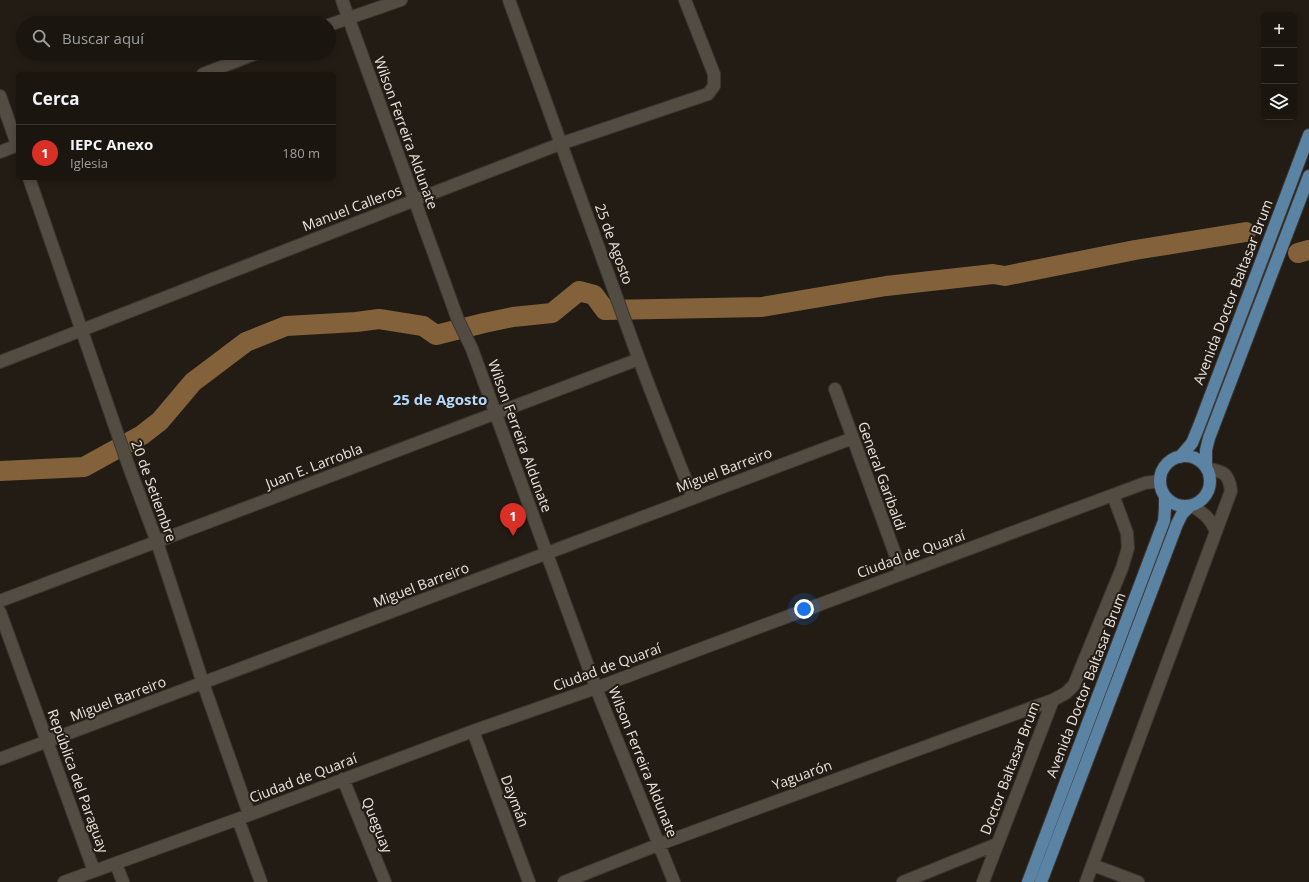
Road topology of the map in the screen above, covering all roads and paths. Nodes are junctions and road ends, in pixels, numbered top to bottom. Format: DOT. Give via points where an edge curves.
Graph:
graph roads {
  1 [pos="342,0"];
  2 [pos="401,0"];
  3 [pos="509,0"];
  4 [pos="685,0"];
  5 [pos="348,18"];
  6 [pos="336,22"];
  7 [pos="239,60"];
  8 [pos="208,72"];
  9 [pos="0,96"];
  10 [pos="1309,135"];
  11 [pos="16,140"];
  12 [pos="560,144"];
  13 [pos="16,147"];
  14 [pos="0,152"];
  15 [pos="1309,176"];
  16 [pos="30,180"];
  17 [pos="415,200"];
  18 [pos="82,330"];
  19 [pos="640,359"];
  20 [pos="0,362"];
  21 [pos="835,388"];
  22 [pos="496,414"];
  23 [pos="853,438"];
  24 [pos="1180,457"];
  25 [pos="1206,468"];
  26 [pos="1160,481"];
  27 [pos="1113,495"];
  28 [pos="1165,496"];
  29 [pos="693,498"];
  30 [pos="1191,506"];
  31 [pos="1216,532"];
  32 [pos="157,542"];
  33 [pos="547,553"];
  34 [pos="902,573"];
  35 [pos="0,601"];
  36 [pos="0,612"];
  37 [pos="203,683"];
  38 [pos="596,688"];
  39 [pos="1053,700"];
  40 [pos="473,731"];
  41 [pos="47,742"];
  42 [pos="0,759"];
  43 [pos="343,779"];
  44 [pos="249,814"];
  45 [pos="238,819"];
  46 [pos="660,844"];
  47 [pos="997,844"];
  48 [pos="116,864"];
  49 [pos="1092,865"];
  50 [pos="94,871"];
  51 [pos="64,882"];
  52 [pos="123,882"];
  53 [pos="261,882"];
  54 [pos="384,882"];
  55 [pos="529,882"];
  56 [pos="564,882"];
  57 [pos="674,882"];
  58 [pos="903,882"];
  59 [pos="983,882"];
  60 [pos="1028,882"];
  61 [pos="1041,882"];
  62 [pos="1086,882"];
  63 [pos="1138,882"];
  1 -- 5 [label="street, Wilson Ferreira Aldunate"];
  2 -- 5 [label="street"];
  3 -- 12 [label="street, 25 de Agosto"];
  4 -- 12 [label="street, Manuel Calleros" via="714,74 714,86 708,94"];
  5 -- 6 [label="street"];
  5 -- 17 [label="street, Wilson Ferreira Aldunate"];
  7 -- 8 [label="street"];
  9 -- 11 [label="street"];
  10 -- 24 [label="main road, Avenida Doctor Baltasar Brum" via="1199,426 1192,443"];
  12 -- 17 [label="street, Manuel Calleros"];
  12 -- 19 [label="street, 25 de Agosto"];
  13 -- 14 [label="street"];
  15 -- 25 [label="main road, Avenida Doctor Baltasar Brum" via="1209,438"];
  16 -- 18 [label="street, 20 de Setiembre"];
  17 -- 18 [label="street, Manuel Calleros"];
  17 -- 22 [label="street, Wilson Ferreira Aldunate" via="458,320 472,349"];
  18 -- 20 [label="street, Manuel Calleros"];
  18 -- 32 [label="street, 20 de Setiembre"];
  19 -- 22 [label="street, Juan E. Larrobla"];
  19 -- 29 [label="street, 25 de Agosto"];
  21 -- 23 [label="street, General Garibaldi"];
  22 -- 32 [label="street, Juan E. Larrobla"];
  22 -- 33 [label="street, Wilson Ferreira Aldunate"];
  23 -- 29 [label="street, Miguel Barreiro"];
  23 -- 34 [label="street, General Garibaldi"];
  24 -- 25 [label="main road" via="1195,458"];
  24 -- 26 [label="main road" via="1168,463"];
  25 -- 30 [label="main road" via="1210,476 1209,489 1202,501"];
  25 -- 31 [label="street" via="1226,475 1231,486"];
  26 -- 27 [label="street, Ciudad de Quaraí" via="1145,483"];
  26 -- 28 [label="main road"];
  27 -- 34 [label="street, Ciudad de Quaraí"];
  27 -- 39 [label="street, Doctor Baltasar Brum" via="1127,533 1128,548 1074,685"];
  28 -- 30 [label="main road" via="1176,505"];
  28 -- 60 [label="main road, Avenida Doctor Baltasar Brum" via="1164,521"];
  29 -- 33 [label="street, Miguel Barreiro"];
  30 -- 31 [label="street" via="1212,522"];
  30 -- 61 [label="main road, Avenida Doctor Baltasar Brum" via="1182,514 1177,524"];
  31 -- 49 [label="street"];
  32 -- 35 [label="street, Juan E. Larrobla"];
  32 -- 37 [label="street, 20 de Setiembre"];
  33 -- 37 [label="street, Miguel Barreiro"];
  33 -- 38 [label="street, Wilson Ferreira Aldunate"];
  34 -- 38 [label="street, Ciudad de Quaraí"];
  36 -- 41 [label="street, República del Paraguay"];
  37 -- 41 [label="street, Miguel Barreiro"];
  37 -- 44 [label="street, 20 de Setiembre"];
  38 -- 40 [label="street, Ciudad de Quaraí"];
  38 -- 46 [label="street, Wilson Ferreira Aldunate"];
  39 -- 46 [label="street, Yaguarón"];
  39 -- 47 [label="street, Doctor Baltasar Brum"];
  40 -- 43 [label="street, Ciudad de Quaraí"];
  40 -- 55 [label="street, Daymán"];
  41 -- 42 [label="street, Miguel Barreiro"];
  41 -- 50 [label="street, República del Paraguay"];
  43 -- 44 [label="street, Ciudad de Quaraí"];
  43 -- 54 [label="street, Queguay"];
  44 -- 45 [label="street, Ciudad de Quaraí"];
  45 -- 48 [label="street, Ciudad de Quaraí"];
  45 -- 53 [label="street"];
  46 -- 56 [label="street, Yaguarón"];
  46 -- 57 [label="street, Wilson Ferreira Aldunate"];
  47 -- 58 [label="street"];
  47 -- 59 [label="street, Doctor Baltasar Brum"];
  48 -- 50 [label="street, Ciudad de Quaraí"];
  48 -- 52 [label="street"];
  49 -- 62 [label="street"];
  49 -- 63 [label="street"];
  50 -- 51 [label="street, Ciudad de Quaraí"];
}
